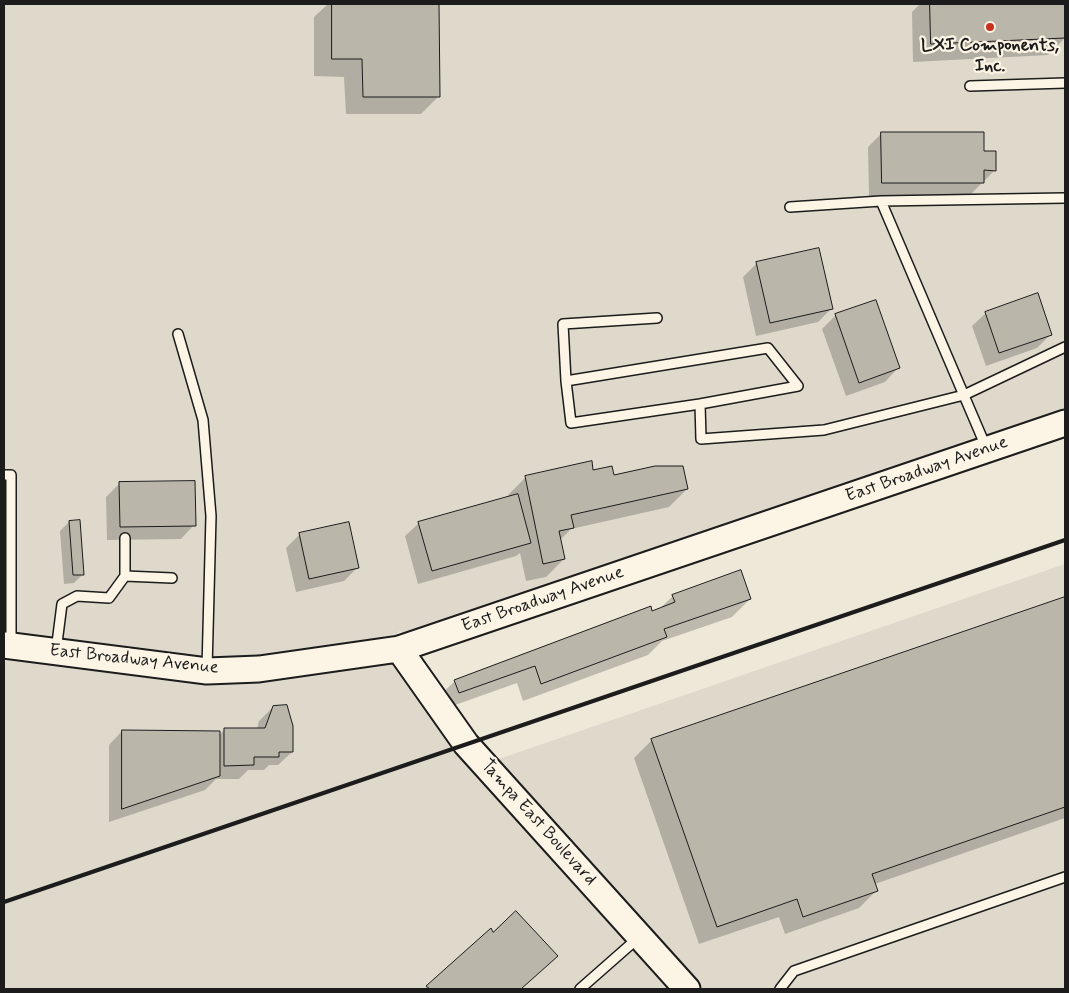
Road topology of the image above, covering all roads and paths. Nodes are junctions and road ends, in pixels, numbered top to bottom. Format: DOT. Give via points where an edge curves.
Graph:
graph roads {
  1 [pos="1065,83"];
  2 [pos="970,86"];
  3 [pos="1065,198"];
  4 [pos="881,201"];
  5 [pos="790,208"];
  6 [pos="657,318"];
  7 [pos="178,334"];
  8 [pos="1065,347"];
  9 [pos="566,381"];
  10 [pos="964,395"];
  11 [pos="700,404"];
  12 [pos="1065,423"];
  13 [pos="987,450"];
  14 [pos="4,475"];
  15 [pos="125,538"];
  16 [pos="125,576"];
  17 [pos="172,578"];
  18 [pos="7,646"];
  19 [pos="399,648"];
  20 [pos="56,652"];
  21 [pos="207,671"];
  22 [pos="1065,877"];
  23 [pos="641,936"];
  24 [pos="591,985"];
  25 [pos="580,989"];
  26 [pos="687,989"];
  27 [pos="780,989"];
  1 -- 2 [label="lane"];
  3 -- 4 [label="lane"];
  4 -- 5 [label="lane"];
  4 -- 10 [label="lane"];
  6 -- 9 [label="lane" via="563,324"];
  7 -- 21 [label="lane" via="203,420 211,516"];
  8 -- 10 [label="lane"];
  9 -- 11 [label="lane" via="571,423"];
  9 -- 11 [label="lane" via="768,348 798,386"];
  10 -- 11 [label="lane" via="824,430 701,439"];
  10 -- 13 [label="lane"];
  12 -- 13 [label="main road, East Broadway Avenue"];
  13 -- 19 [label="main road, East Broadway Avenue"];
  14 -- 18 [label="lane" via="11,475"];
  15 -- 16 [label="lane"];
  16 -- 17 [label="lane"];
  16 -- 20 [label="lane" via="109,598 77,596 62,604"];
  18 -- 20 [label="main road, East Broadway Avenue"];
  19 -- 21 [label="main road, East Broadway Avenue" via="259,668"];
  19 -- 23 [label="main road, Tampa East Boulevard" via="466,744"];
  20 -- 21 [label="main road, East Broadway Avenue"];
  22 -- 27 [label="lane" via="794,970"];
  23 -- 24 [label="lane"];
  23 -- 26 [label="main road, Tampa East Boulevard"];
  24 -- 25 [label="lane"];
}
